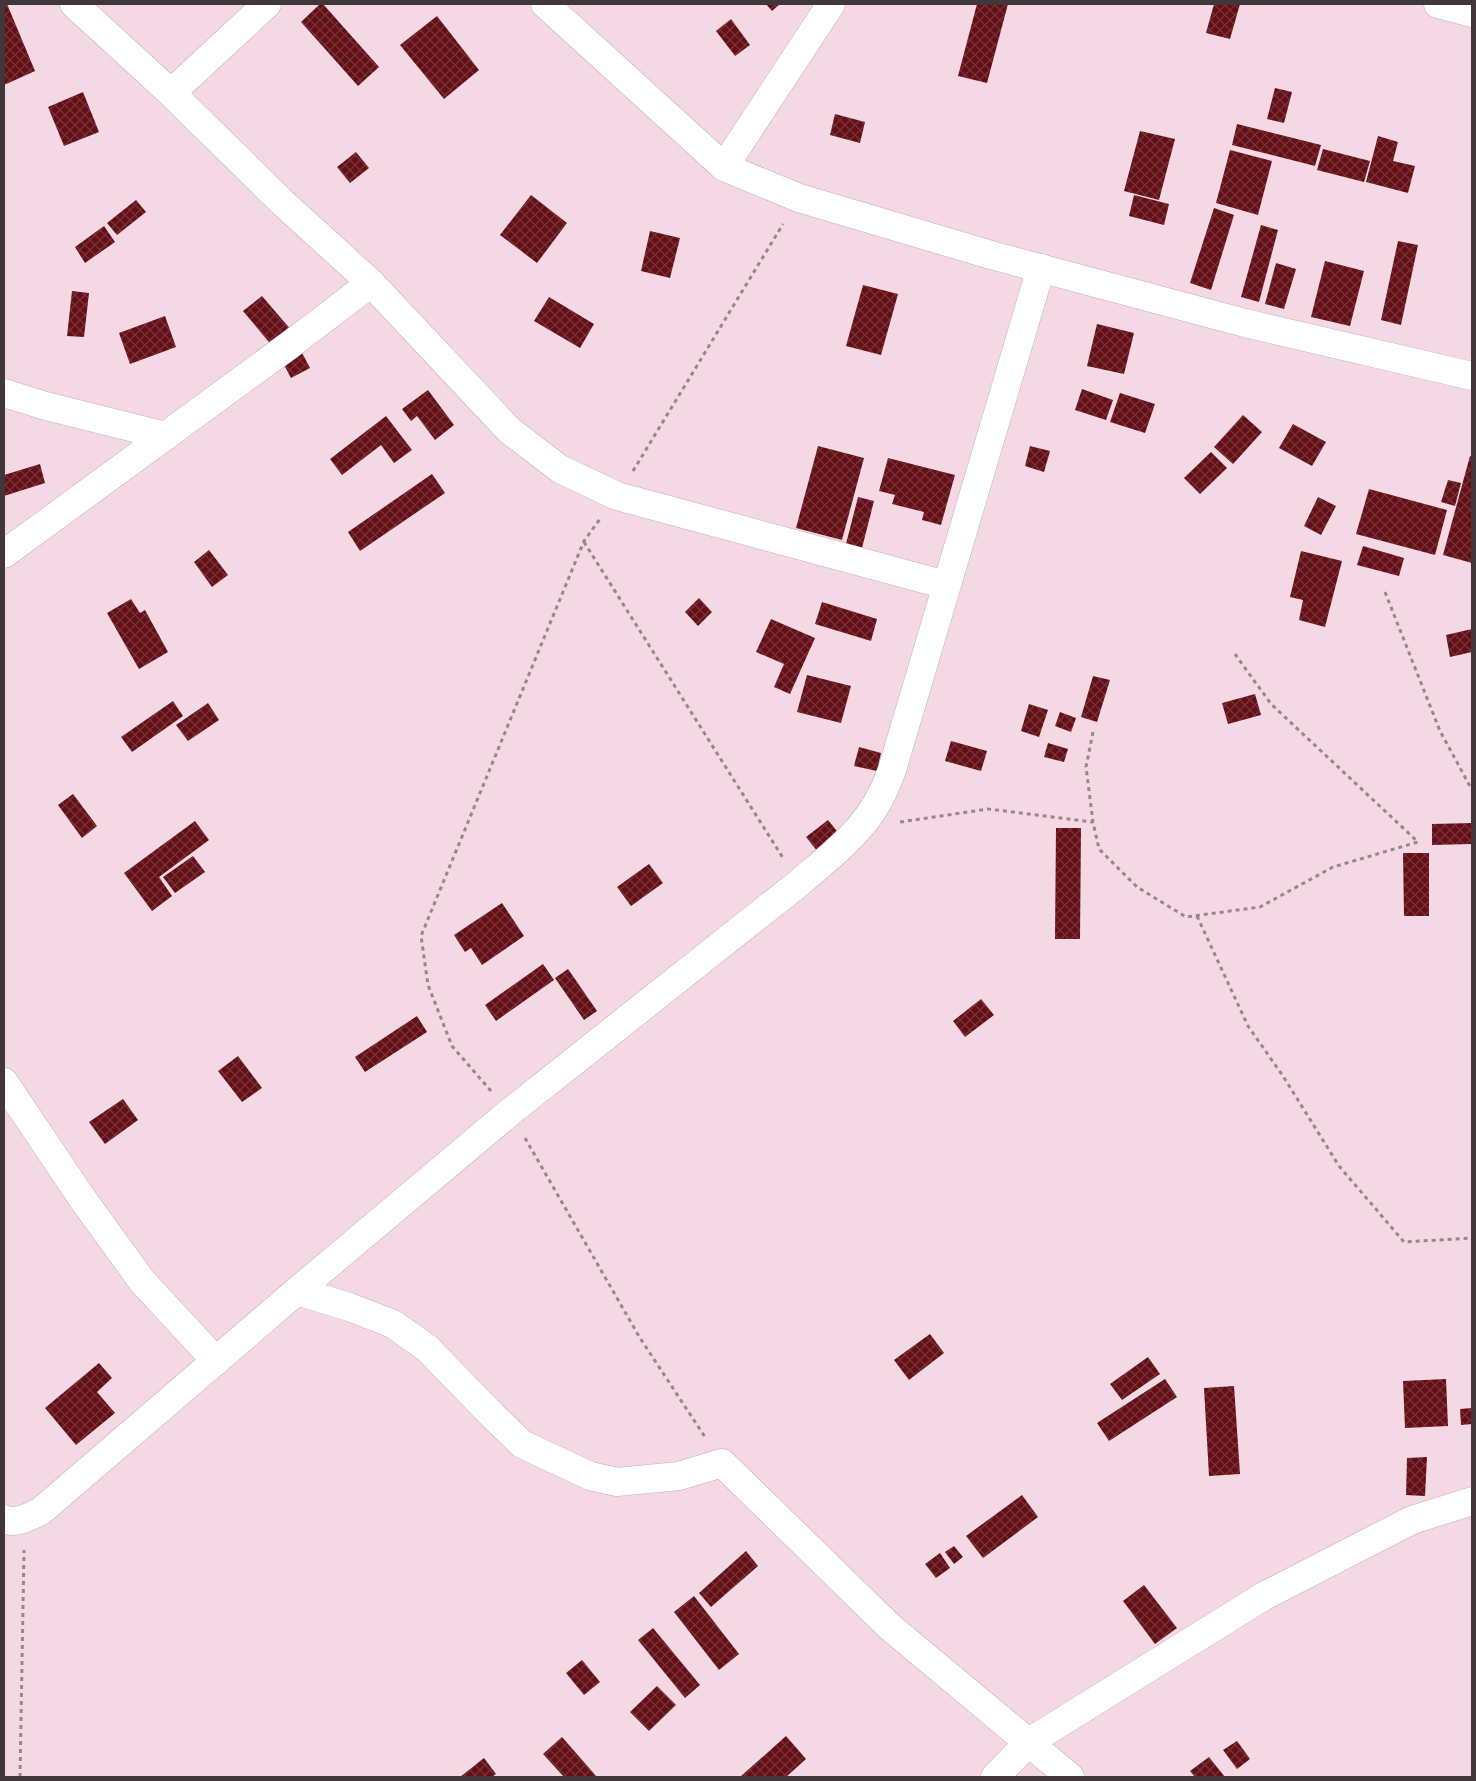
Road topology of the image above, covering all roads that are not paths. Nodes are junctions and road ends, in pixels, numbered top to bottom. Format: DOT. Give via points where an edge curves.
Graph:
graph roads {
  1 [pos="74,4"];
  2 [pos="267,4"];
  3 [pos="546,4"];
  4 [pos="831,4"];
  5 [pos="1438,4"];
  6 [pos="1472,13"];
  7 [pos="171,94"];
  8 [pos="724,167"];
  9 [pos="1041,268"];
  10 [pos="371,283"];
  11 [pos="1472,376"];
  12 [pos="4,393"];
  13 [pos="166,436"];
  14 [pos="4,554"];
  15 [pos="946,585"];
  16 [pos="4,1082"];
  17 [pos="298,1291"];
  18 [pos="216,1361"];
  19 [pos="1472,1501"];
  20 [pos="14,1519"];
  21 [pos="1029,1742"];
  22 [pos="995,1777"];
  23 [pos="1070,1777"];
  1 -- 7 [label="street"];
  2 -- 7 [label="street"];
  3 -- 8 [label="street"];
  4 -- 8 [label="street"];
  5 -- 6 [label="street"];
  7 -- 10 [label="street"];
  8 -- 9 [label="street" via="799,198"];
  9 -- 11 [label="street" via="1245,323"];
  9 -- 15 [label="street"];
  10 -- 13 [label="street"];
  10 -- 15 [label="street" via="509,430 560,469 617,496"];
  12 -- 13 [label="street"];
  13 -- 14 [label="street"];
  15 -- 17 [label="street" via="892,770 884,791 861,826 831,856 510,1112"];
  16 -- 18 [label="street" via="142,1281"];
  17 -- 18 [label="street"];
  17 -- 21 [label="street" via="392,1324 427,1348 522,1444 590,1476 617,1482 678,1476 722,1463 890,1627"];
  18 -- 20 [label="street" via="41,1511"];
  19 -- 21 [label="street" via="1412,1520 1264,1596"];
  21 -- 22 [label="street"];
  21 -- 23 [label="street"];
}
